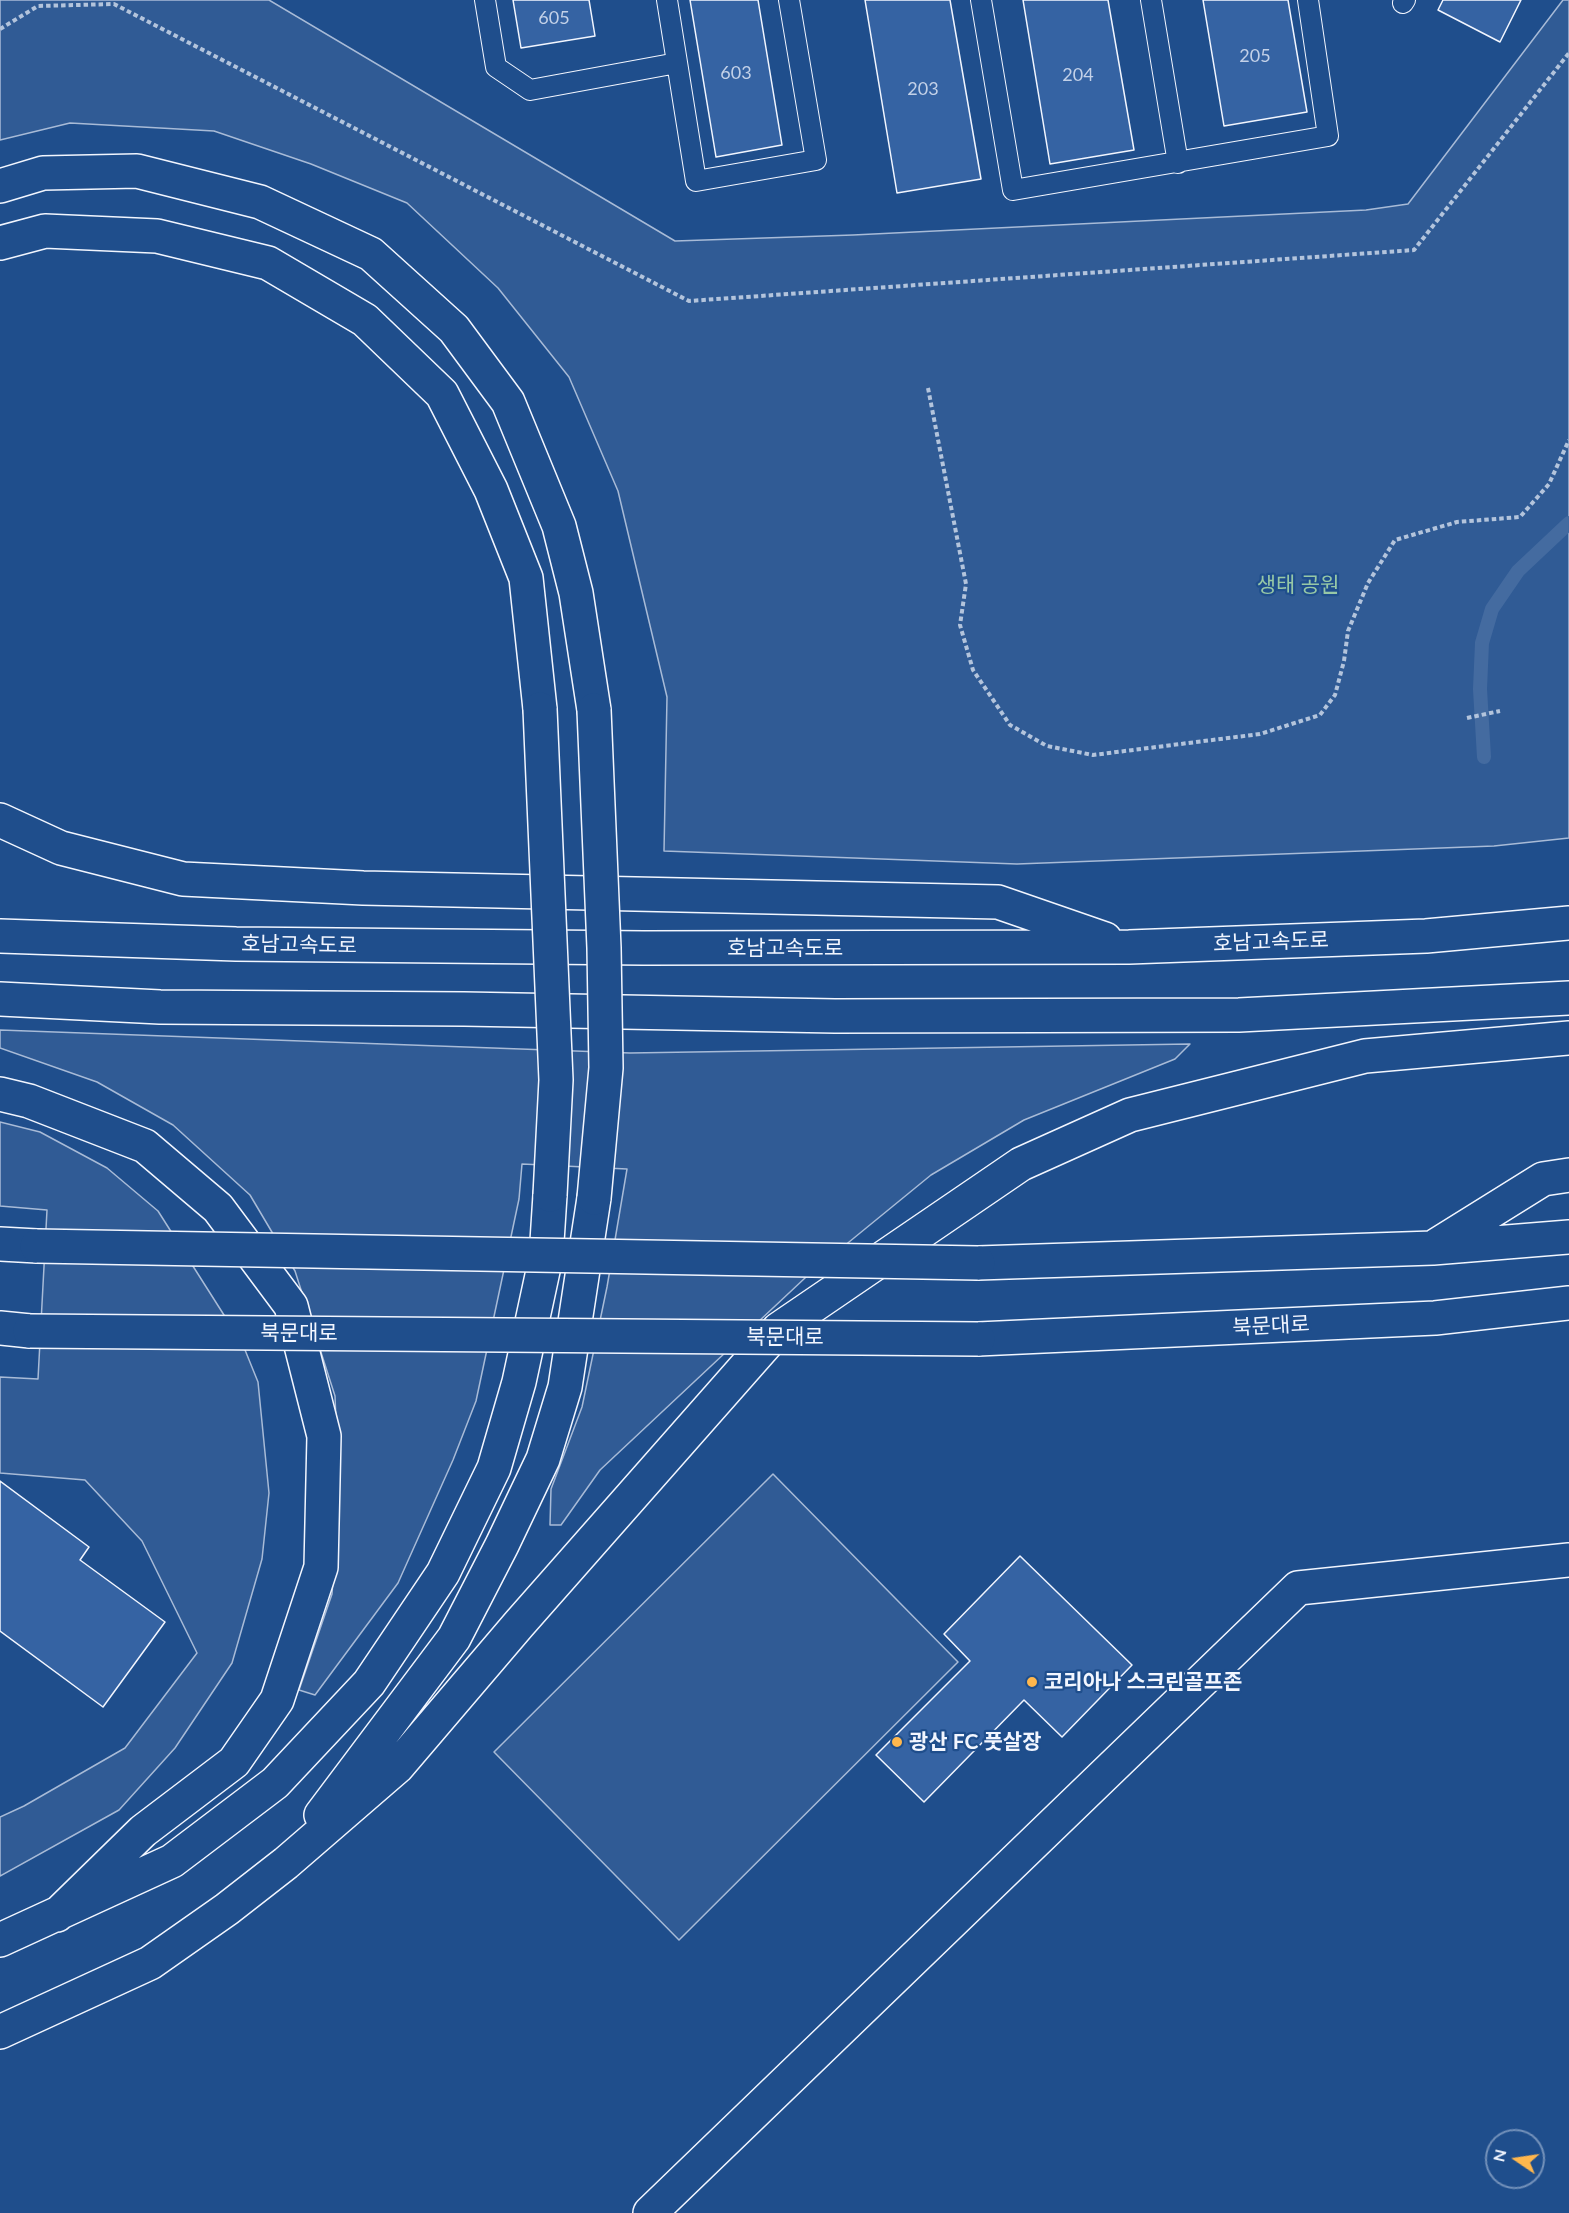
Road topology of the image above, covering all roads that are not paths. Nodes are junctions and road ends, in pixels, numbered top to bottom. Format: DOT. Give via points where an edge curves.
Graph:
graph roads {
  1 [pos="485,0"];
  2 [pos="667,0"];
  3 [pos="789,0"];
  4 [pos="981,0"];
  5 [pos="1151,0"];
  6 [pos="1308,0"];
  7 [pos="677,63"];
  8 [pos="1178,163"];
  9 [pos="0,186"];
  10 [pos="0,243"];
  11 [pos="0,820"];
  12 [pos="1569,923"];
  13 [pos="0,936"];
  14 [pos="1129,947"];
  15 [pos="1569,998"];
  16 [pos="0,999"];
  17 [pos="1569,1038"];
  18 [pos="0,1094"];
  19 [pos="1569,1175"];
  20 [pos="1569,1237"];
  21 [pos="0,1244"];
  22 [pos="1433,1248"];
  23 [pos="1569,1303"];
  24 [pos="1569,1310"];
  25 [pos="1436,1318"];
  26 [pos="15,1330"];
  27 [pos="1569,1560"];
  28 [pos="285,1863"];
  29 [pos="57,1915"];
  30 [pos="0,1940"];
  31 [pos="0,2032"];
  32 [pos="650,2213"];
  1 -- 7 [label="lane" via="496,67 530,90"];
  2 -- 7 [label="lane"];
  3 -- 7 [label="lane" via="816,160 696,181"];
  4 -- 8 [label="lane" via="1013,190"];
  5 -- 8 [label="lane"];
  6 -- 8 [label="lane" via="1328,136"];
  9 -- 28 [label="main road, bridge" via="44,173 137,171 260,202 371,254 454,329 508,402 559,526 576,593 594,710 606,1057 594,1198 565,1387 543,1459 454,1638"];
  10 -- 29 [label="main road, bridge" via="45,231 157,236 268,263 365,320 442,394 491,490 526,578 540,709 556,1080 546,1257 519,1382 494,1468 443,1573 369,1683 275,1783 172,1861"];
  11 -- 14 [label="main road" via="61,848 183,879 363,888 998,902"];
  12 -- 14 [label="main road, 호남고속도로" via="1426,936"];
  13 -- 14 [label="main road, 호남고속도로" via="271,945"];
  15 -- 16 [label="main road" via="1239,1015 882,1016 160,1007"];
  17 -- 28 [label="main road" via="1365,1056 1130,1116 1021,1164 779,1329 397,1767"];
  18 -- 29 [label="main road" via="29,1101 145,1146 218,1208 291,1306 324,1436 321,1567 277,1700 234,1762 143,1832"];
  19 -- 22 [label="main road" via="1544,1179"];
  20 -- 22 [label="main road"];
  21 -- 22 [label="main road, bridge" via="978,1263"];
  23 -- 25 [label="main road, 북문대로"];
  24 -- 25 [label="main road"];
  25 -- 26 [label="main road, 북문대로, bridge" via="978,1339"];
  27 -- 32 [label="main road" via="1298,1588"];
  28 -- 31 [label="main road" via="150,1963"];
  29 -- 30 [label="main road"];
}
